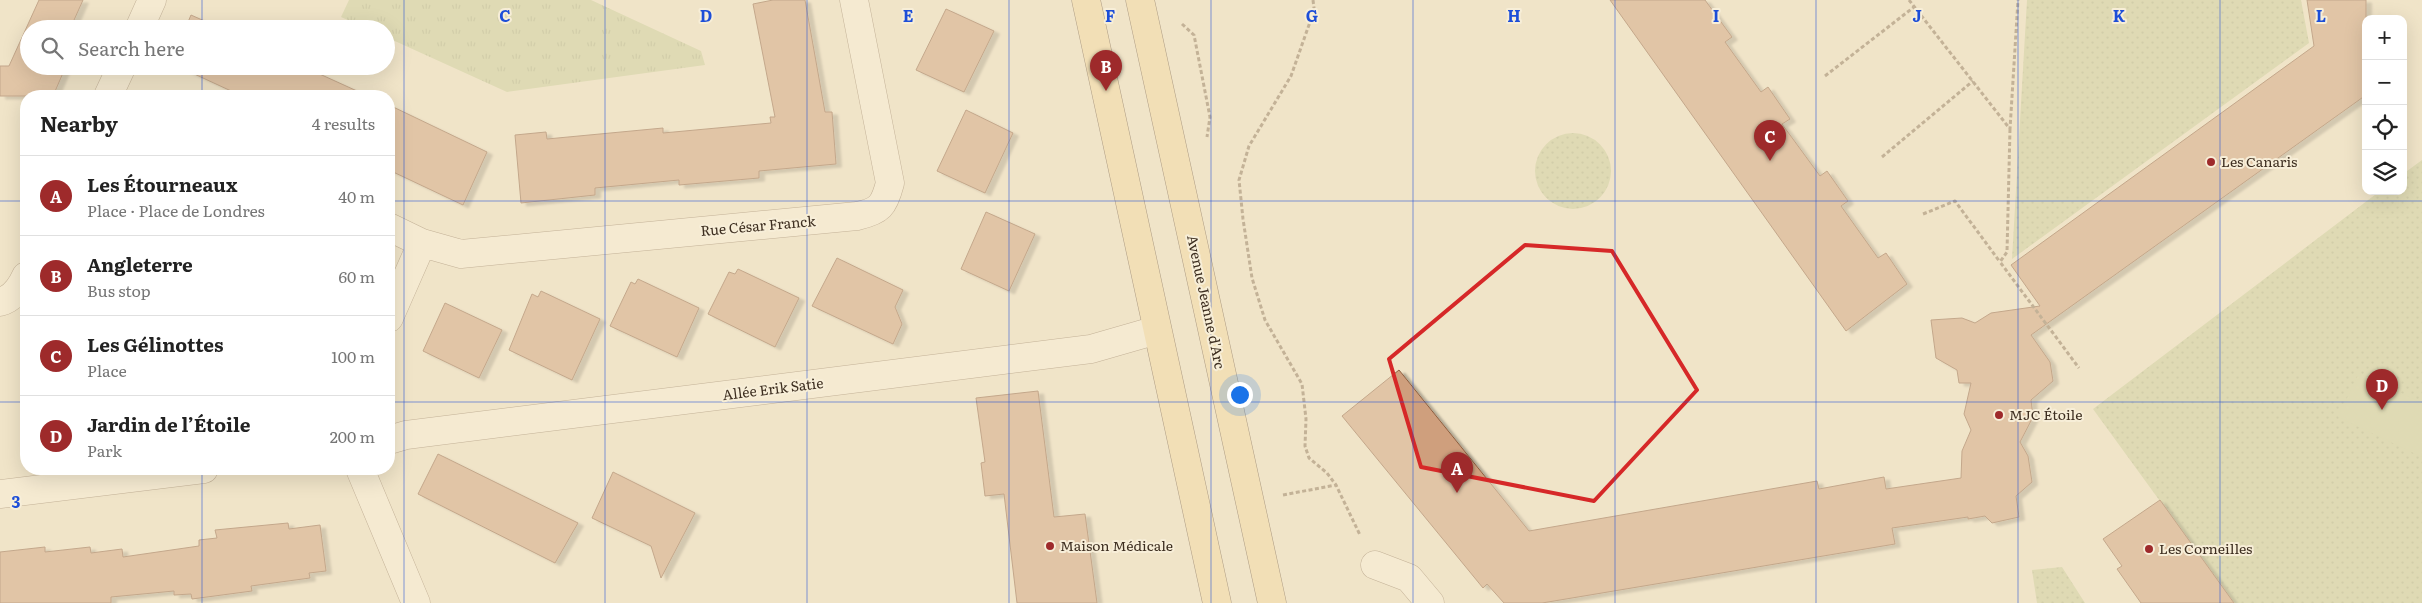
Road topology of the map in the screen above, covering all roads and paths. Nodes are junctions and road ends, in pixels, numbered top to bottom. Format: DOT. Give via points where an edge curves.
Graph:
graph roads {
  1 [pos="152,0"];
  2 [pos="854,0"];
  3 [pos="1086,0"];
  4 [pos="1140,0"];
  5 [pos="1313,0"];
  6 [pos="1909,0"];
  7 [pos="2018,0"];
  8 [pos="1914,7"];
  9 [pos="143,20"];
  10 [pos="1178,21"];
  11 [pos="118,75"];
  12 [pos="1825,76"];
  13 [pos="1972,81"];
  14 [pos="111,90"];
  15 [pos="2010,129"];
  16 [pos="1205,146"];
  17 [pos="1882,157"];
  18 [pos="1923,214"];
  19 [pos="395,231"];
  20 [pos="422,243"];
  21 [pos="2000,262"];
  22 [pos="20,288"];
  23 [pos="0,302"];
  24 [pos="395,304"];
  25 [pos="1157,330"];
  26 [pos="2079,368"];
  27 [pos="395,438"];
  28 [pos="155,475"];
  29 [pos="363,475"];
  30 [pos="1336,485"];
  31 [pos="0,494"];
  32 [pos="1283,495"];
  33 [pos="1375,565"];
  34 [pos="416,603"];
  35 [pos="1216,603"];
  36 [pos="1272,603"];
  37 [pos="1430,603"];
  1 -- 9 [label="street"];
  2 -- 20 [label="street, Rue César Franck" via="890,182 886,200 876,212 461,254"];
  3 -- 25 [label="main road"];
  4 -- 36 [label="main road, Avenue Jeanne d'Arc"];
  5 -- 30 [label="path" via="1315,16 1291,76 1249,146 1239,180 1252,278 1265,320 1302,384 1306,446 1310,458 1327,472"];
  6 -- 8 [label="path"];
  7 -- 15 [label="path"];
  8 -- 12 [label="path"];
  8 -- 13 [label="path"];
  10 -- 16 [label="path" via="1194,35 1210,117"];
  11 -- 14 [label="street"];
  13 -- 15 [label="path"];
  13 -- 17 [label="path"];
  15 -- 21 [label="path" via="2006,252"];
  18 -- 21 [label="path" via="1955,201"];
  19 -- 20 [label="street, Rue César Franck"];
  20 -- 24 [label="street"];
  21 -- 26 [label="path"];
  22 -- 23 [label="street"];
  25 -- 27 [label="street, Allée Erik Satie" via="1091,349"];
  25 -- 35 [label="main road"];
  28 -- 31 [label="street"];
  29 -- 34 [label="street"];
  30 -- 32 [label="path"];
  30 -- 33 [label="path"];
  33 -- 37 [label="street" via="1409,578"];
}
